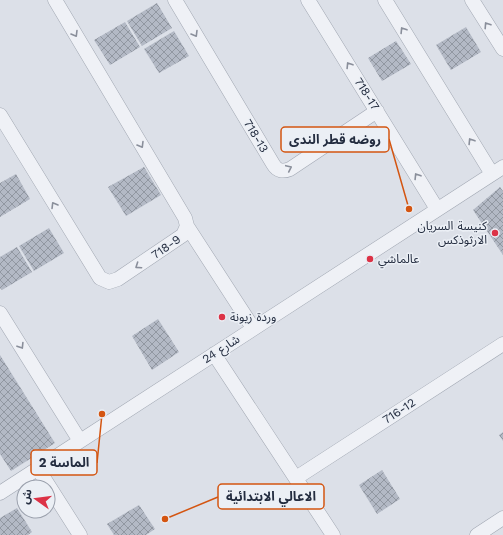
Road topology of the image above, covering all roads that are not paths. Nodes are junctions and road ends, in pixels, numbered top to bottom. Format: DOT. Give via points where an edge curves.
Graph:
graph roads {
  1 [pos="55,0"];
  2 [pos="175,0"];
  3 [pos="308,0"];
  4 [pos="385,0"];
  5 [pos="472,0"];
  6 [pos="503,49"];
  7 [pos="377,111"];
  8 [pos="0,115"];
  9 [pos="497,170"];
  10 [pos="437,209"];
  11 [pos="187,226"];
  12 [pos="0,313"];
  13 [pos="253,328"];
  14 [pos="503,344"];
  15 [pos="214,354"];
  16 [pos="80,441"];
  17 [pos="38,469"];
  18 [pos="296,478"];
  19 [pos="0,493"];
  20 [pos="503,518"];
  21 [pos="80,535"];
  22 [pos="333,535"];
  23 [pos="477,535"];
  1 -- 11 [label="street, 718-9, one-way" via="185,218"];
  2 -- 7 [label="street, 718-13, one-way" via="278,170 290,169"];
  7 -- 3 [label="street, 718-17, one-way"];
  9 -- 4 [label="street, one-way"];
  6 -- 5 [label="street, one-way"];
  10 -- 7 [label="street, 718-17, one-way"];
  11 -- 8 [label="street, 718-9, one-way" via="180,238 118,279 109,282 100,278"];
  9 -- 10 [label="street, شارع 24"];
  10 -- 13 [label="street, شارع 24"];
  11 -- 13 [label="street"];
  12 -- 16 [label="street, one-way"];
  13 -- 15 [label="street, شارع 24"];
  14 -- 18 [label="street, 716-12"];
  15 -- 16 [label="street, شارع 24"];
  15 -- 18 [label="street"];
  16 -- 17 [label="street, شارع 24"];
  17 -- 19 [label="street, شارع 24"];
  17 -- 21 [label="street"];
  18 -- 22 [label="street"];
  20 -- 23 [label="street"];
}
